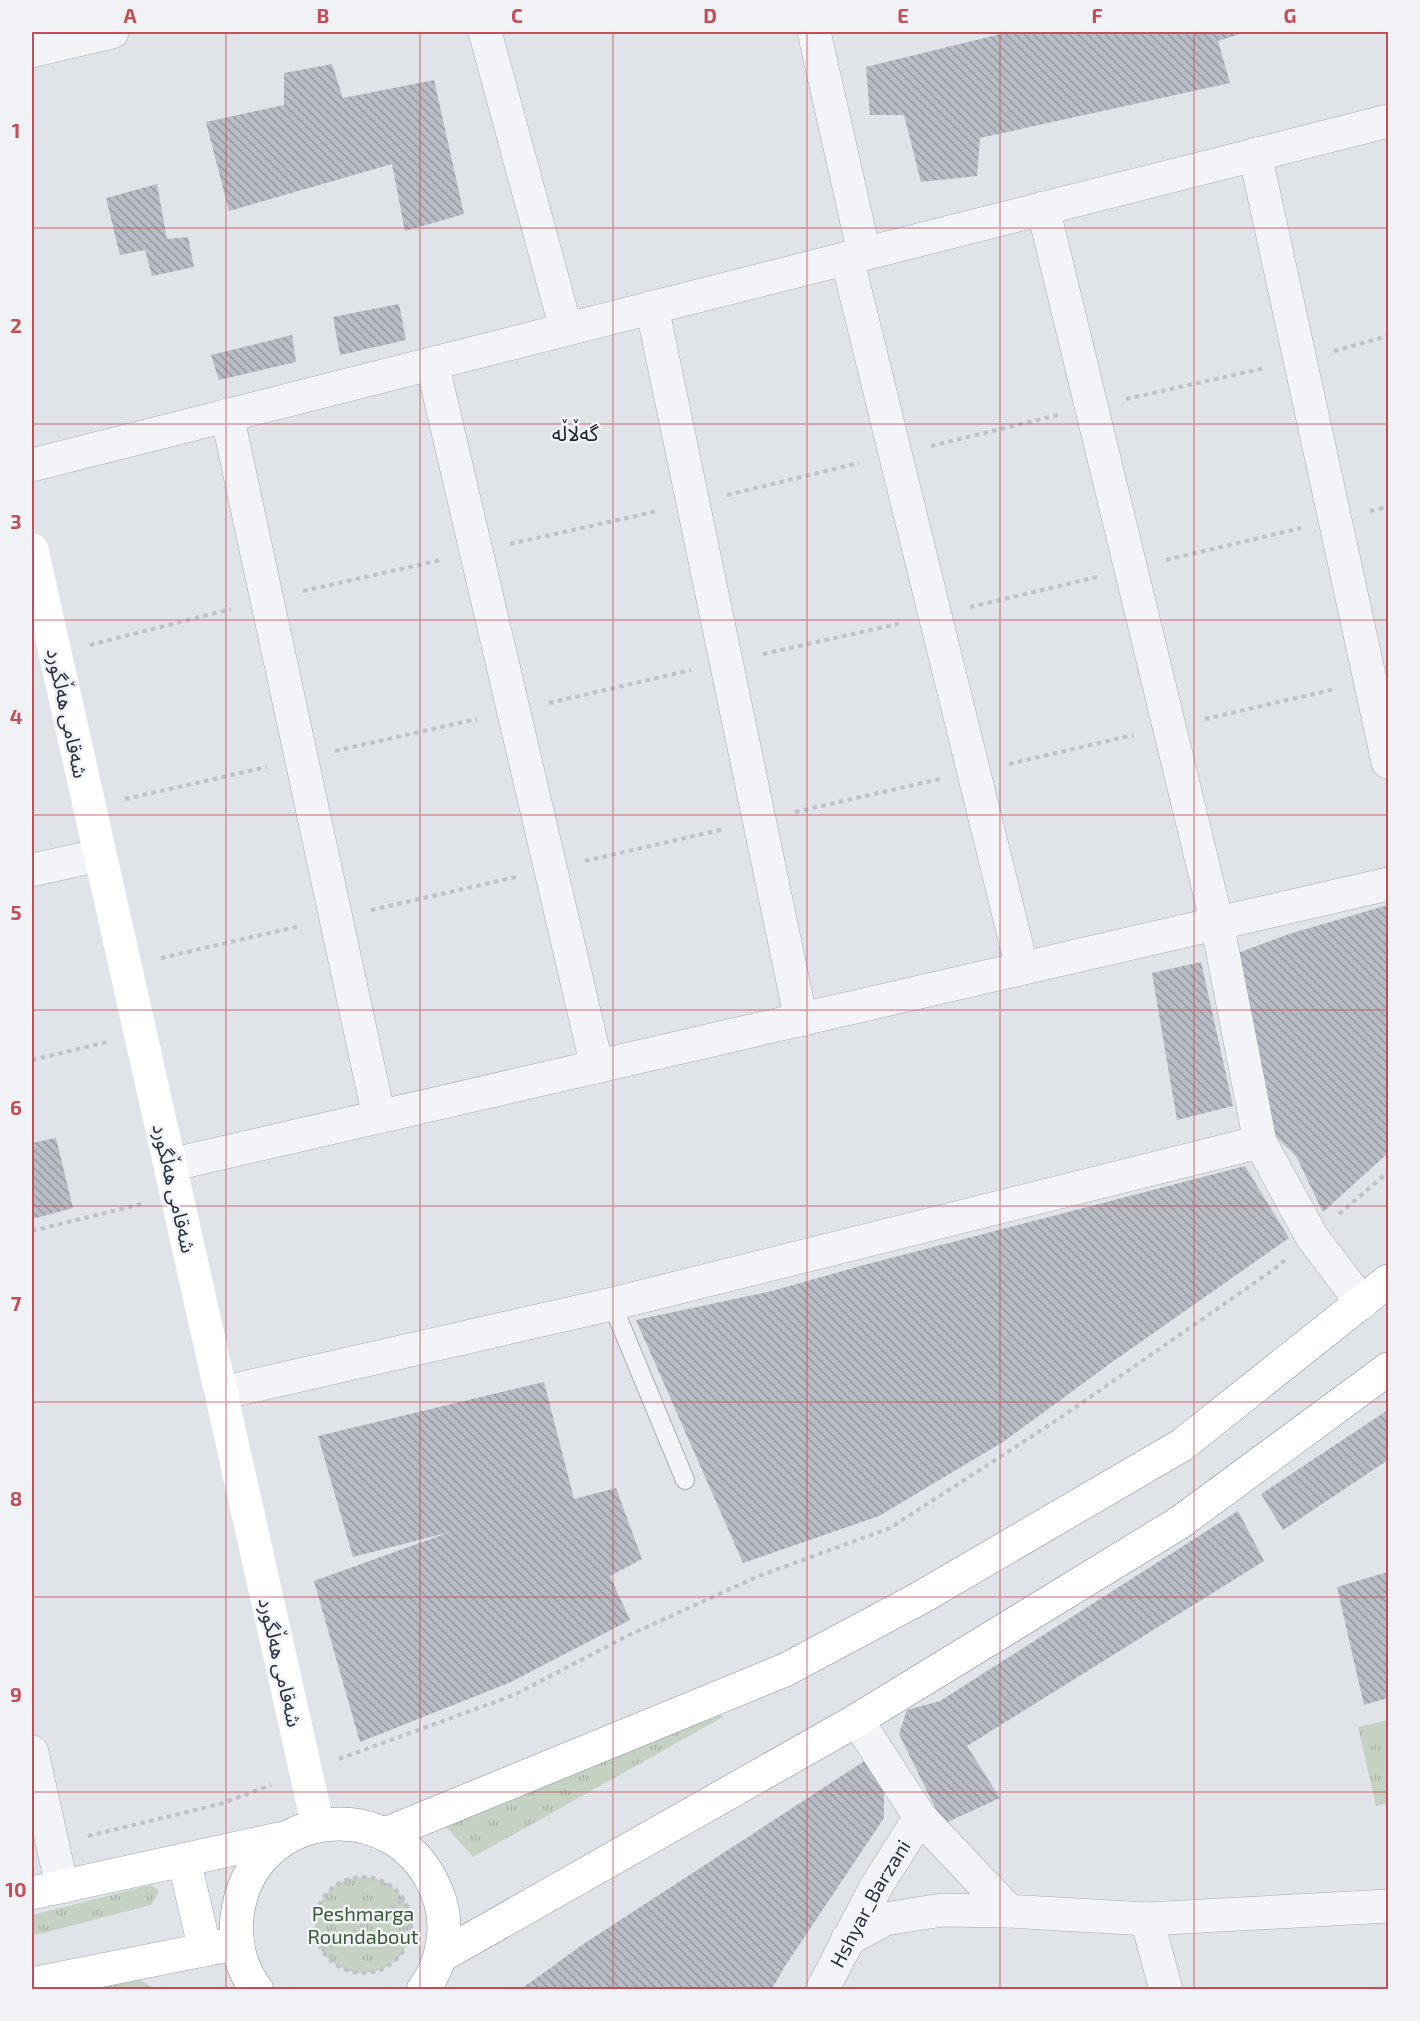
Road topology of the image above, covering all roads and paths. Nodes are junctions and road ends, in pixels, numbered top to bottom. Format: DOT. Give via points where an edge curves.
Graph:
graph roads {
  1 [pos="112,32"];
  2 [pos="485,32"];
  3 [pos="814,32"];
  4 [pos="32,51"];
  5 [pos="1389,120"];
  6 [pos="1255,154"];
  7 [pos="1043,208"];
  8 [pos="856,256"];
  9 [pos="652,307"];
  10 [pos="566,329"];
  11 [pos="1389,336"];
  12 [pos="1300,360"];
  13 [pos="432,363"];
  14 [pos="227,415"];
  15 [pos="32,465"];
  16 [pos="32,549"];
  17 [pos="42,642"];
  18 [pos="1389,762"];
  19 [pos="100,855"];
  20 [pos="32,870"];
  21 [pos="1389,884"];
  22 [pos="1217,923"];
  23 [pos="1022,968"];
  24 [pos="801,1020"];
  25 [pos="140,1034"];
  26 [pos="32,1060"];
  27 [pos="597,1066"];
  28 [pos="379,1117"];
  29 [pos="1260,1142"];
  30 [pos="1389,1172"];
  31 [pos="173,1180"];
  32 [pos="32,1231"];
  33 [pos="1312,1237"];
  34 [pos="1389,1281"];
  35 [pos="1362,1303"];
  36 [pos="612,1304"];
  37 [pos="1389,1369"];
  38 [pos="221,1393"];
  39 [pos="685,1480"];
  40 [pos="857,1720"];
  41 [pos="32,1752"];
  42 [pos="306,1773"];
  43 [pos="920,1817"];
  44 [pos="318,1826"];
  45 [pos="385,1834"];
  46 [pos="288,1837"];
  47 [pos="52,1844"];
  48 [pos="184,1860"];
  49 [pos="47,1890"];
  50 [pos="404,1899"];
  51 [pos="1389,1906"];
  52 [pos="1010,1911"];
  53 [pos="1147,1919"];
  54 [pos="847,1940"];
  55 [pos="238,1943"];
  56 [pos="205,1950"];
  57 [pos="322,1952"];
  58 [pos="441,1956"];
  59 [pos="41,1985"];
  60 [pos="257,1989"];
  61 [pos="423,1989"];
  62 [pos="822,1989"];
  63 [pos="1166,1989"];
  1 -- 4 [label="street"];
  2 -- 10 [label="street"];
  3 -- 8 [label="street"];
  5 -- 6 [label="street"];
  6 -- 7 [label="street"];
  6 -- 12 [label="street"];
  7 -- 8 [label="street"];
  7 -- 22 [label="street"];
  8 -- 9 [label="street"];
  8 -- 23 [label="street"];
  9 -- 10 [label="street"];
  9 -- 24 [label="street"];
  10 -- 13 [label="street"];
  11 -- 12 [label="path"];
  12 -- 18 [label="street"];
  13 -- 14 [label="street"];
  13 -- 27 [label="street"];
  14 -- 15 [label="street"];
  14 -- 28 [label="street"];
  16 -- 17 [label="main road, شەقامی ھەڵگورد"];
  17 -- 19 [label="main road, شەقامی ھەڵگورد"];
  19 -- 20 [label="street"];
  19 -- 25 [label="main road, شەقامی ھەڵگورد"];
  21 -- 22 [label="street"];
  22 -- 23 [label="street"];
  22 -- 29 [label="street"];
  23 -- 24 [label="street"];
  24 -- 27 [label="street"];
  25 -- 26 [label="path"];
  25 -- 31 [label="main road, شەقامی ھەڵگورد"];
  27 -- 28 [label="street"];
  28 -- 31 [label="street"];
  29 -- 33 [label="street"];
  29 -- 36 [label="street"];
  30 -- 33 [label="path"];
  31 -- 32 [label="path"];
  31 -- 38 [label="main road, شەقامی ھەڵگورد"];
  33 -- 35 [label="street"];
  33 -- 42 [label="path" via="1273,1270 1058,1420 890,1528 759,1576 629,1635 514,1695"];
  34 -- 35 [label="main road"];
  35 -- 45 [label="main road" via="1182,1445 920,1599 786,1670"];
  36 -- 38 [label="street"];
  36 -- 39 [label="lane"];
  37 -- 40 [label="main road" via="1179,1523"];
  38 -- 42 [label="main road, شەقامی ھەڵگورد"];
  40 -- 43 [label="street"];
  40 -- 58 [label="main road"];
  41 -- 47 [label="street"];
  42 -- 44 [label="main road, شەقامی ھەڵگورد"];
  42 -- 47 [label="path" via="220,1804"];
  43 -- 52 [label="street"];
  43 -- 54 [label="street, Hshyar_Barzani"];
  44 -- 45 [label="main road" via="352,1824"];
  44 -- 46 [label="main road"];
  45 -- 58 [label="main road" via="409,1849 435,1885 443,1912"];
  46 -- 48 [label="main road"];
  46 -- 55 [label="main road" via="264,1857 247,1882 240,1897"];
  47 -- 49 [label="street"];
  48 -- 49 [label="main road"];
  48 -- 56 [label="main road"];
  50 -- 57 [label="path"];
  50 -- 57 [label="path" via="411,1930 405,1950 392,1964 373,1972 357,1973 340,1968"];
  50 -- 57 [label="path" via="390,1884 373,1877 351,1878 335,1885 323,1897 316,1914 315,1931"];
  51 -- 53 [label="street"];
  52 -- 53 [label="street"];
  52 -- 54 [label="street" via="942,1910 885,1919"];
  53 -- 63 [label="street"];
  54 -- 62 [label="street, Hshyar_Barzani"];
  55 -- 56 [label="main road"];
  55 -- 60 [label="main road" via="243,1966"];
  56 -- 59 [label="main road"];
  58 -- 61 [label="main road"];
}
